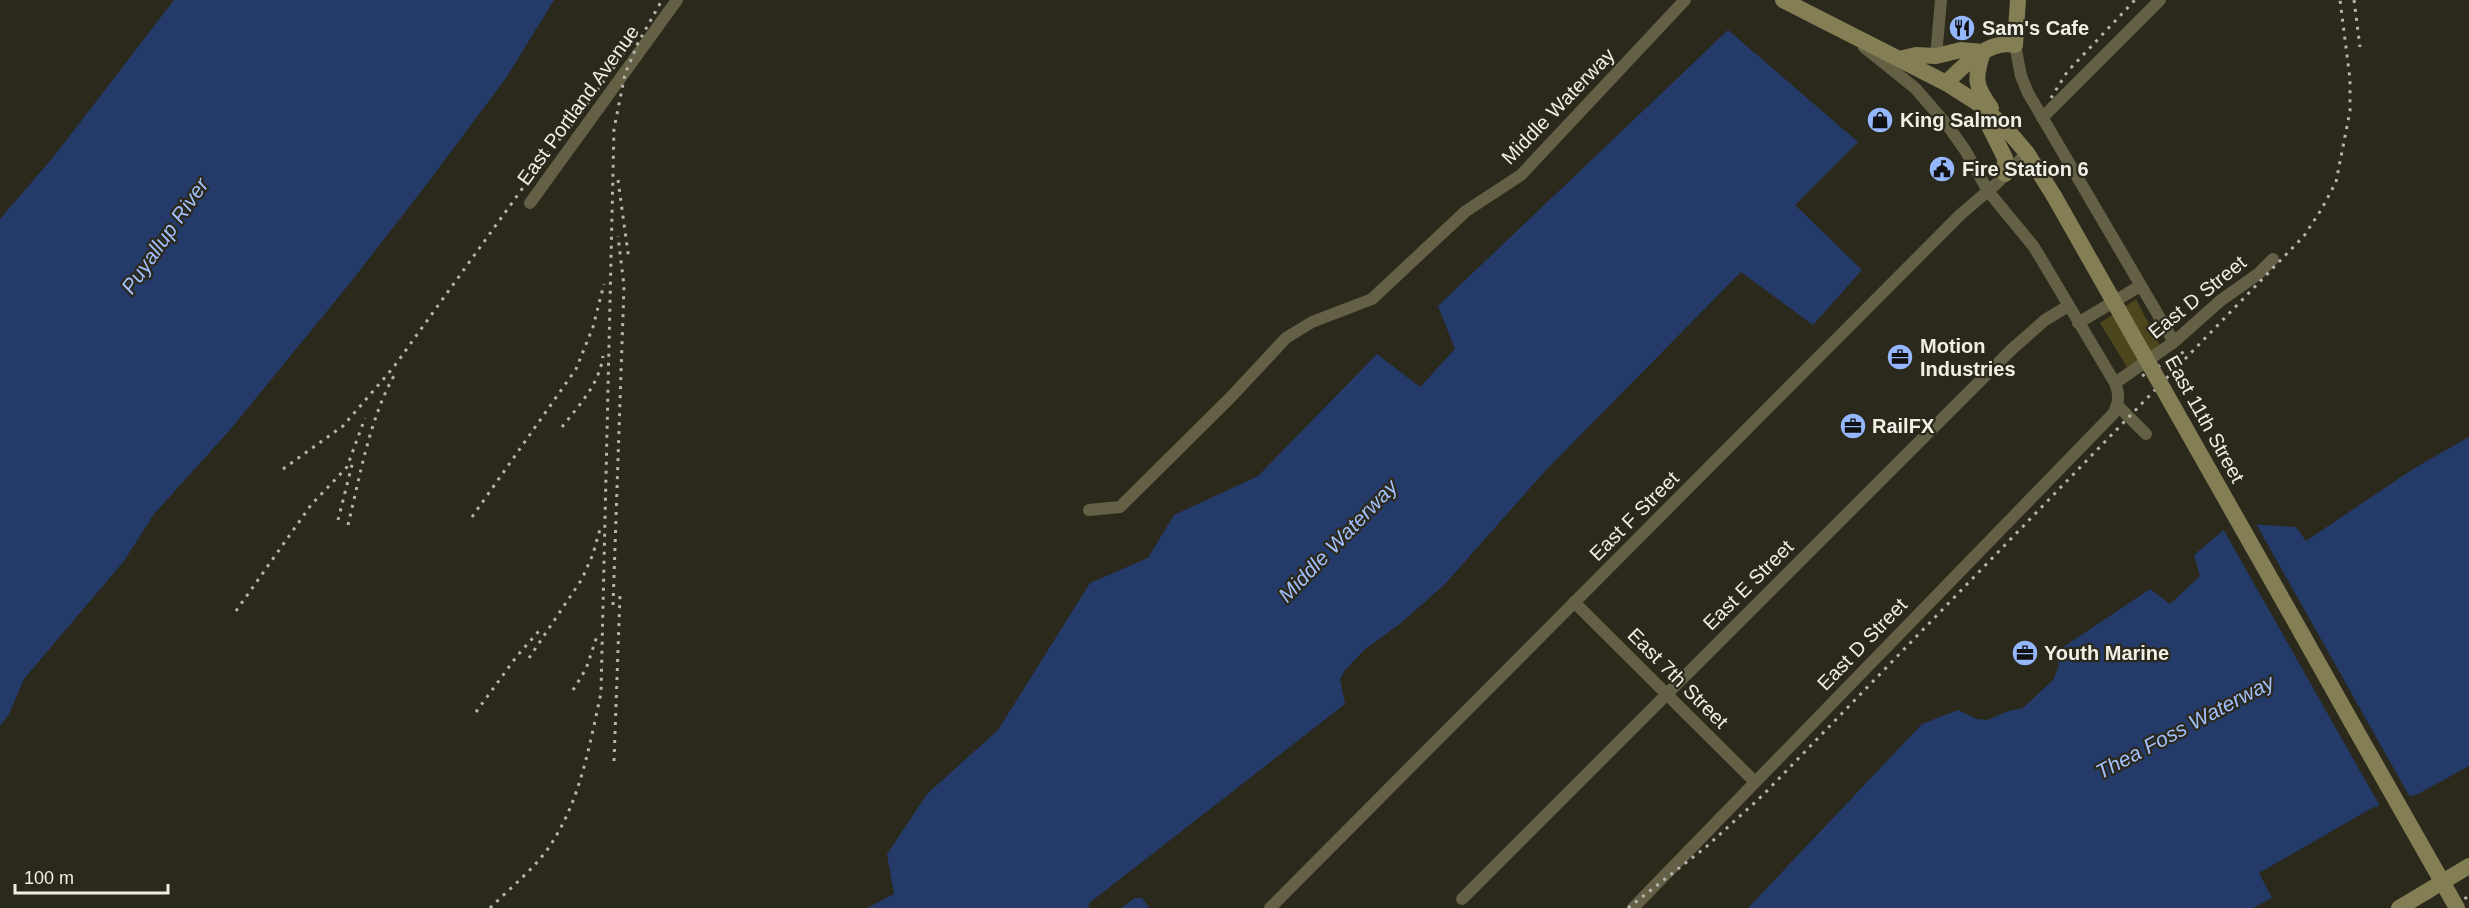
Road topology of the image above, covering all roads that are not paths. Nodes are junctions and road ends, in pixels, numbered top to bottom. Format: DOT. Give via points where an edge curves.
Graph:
graph roads {
  1 [pos="677,0"];
  2 [pos="1685,0"];
  3 [pos="1783,0"];
  4 [pos="1941,0"];
  5 [pos="2018,0"];
  6 [pos="2160,0"];
  7 [pos="1837,28"];
  8 [pos="2015,45"];
  9 [pos="1983,51"];
  10 [pos="1936,56"];
  11 [pos="1899,59"];
  12 [pos="1946,83"];
  13 [pos="1961,93"];
  14 [pos="2042,118"];
  15 [pos="2003,125"];
  16 [pos="2027,153"];
  17 [pos="2005,174"];
  18 [pos="1988,191"];
  19 [pos="530,203"];
  20 [pos="2272,259"];
  21 [pos="2140,286"];
  22 [pos="2068,306"];
  23 [pos="2078,323"];
  24 [pos="2174,342"];
  25 [pos="2115,383"];
  26 [pos="2117,405"];
  27 [pos="2146,434"];
  28 [pos="1089,510"];
  29 [pos="1575,602"];
  30 [pos="1666,693"];
  31 [pos="1755,782"];
  32 [pos="2469,866"];
  33 [pos="1462,899"];
  34 [pos="1270,908"];
  35 [pos="1633,908"];
  36 [pos="2399,908"];
  37 [pos="2457,908"];
  1 -- 19 [label="street, East Portland Avenue"];
  2 -- 28 [label="street, Middle Waterway" via="1521,175 1466,212 1372,299 1312,322 1286,338 1120,507"];
  3 -- 7 [label="street, East 11th Street"];
  4 -- 10 [label="street"];
  5 -- 8 [label="street"];
  6 -- 14 [label="street"];
  7 -- 11 [label="street, East 11th Street"];
  7 -- 18 [label="street, East 11th Street" via="1922,97 1965,150"];
  8 -- 9 [label="street" via="2003,42"];
  8 -- 14 [label="street, East 11th Street" via="2021,76"];
  9 -- 10 [label="street" via="1961,50"];
  9 -- 12 [label="street"];
  9 -- 15 [label="street" via="1976,79"];
  10 -- 11 [label="street"];
  11 -- 12 [label="street, East 11th Street"];
  12 -- 13 [label="street, East 11th Street"];
  13 -- 15 [label="street, East 11th Street"];
  13 -- 17 [label="street" via="1974,103 1994,131 2005,158"];
  14 -- 21 [label="street, East 11th Street"];
  15 -- 16 [label="street, East 11th Street"];
  16 -- 17 [label="street, East F Street"];
  16 -- 37 [label="street, East 11th Street, bridge"];
  17 -- 18 [label="street, East F Street"];
  18 -- 22 [label="street, East 11th Street" via="2034,247"];
  18 -- 29 [label="street, East F Street"];
  20 -- 24 [label="street, East D Street"];
  21 -- 23 [label="street"];
  21 -- 24 [label="street, East 11th Street"];
  22 -- 23 [label="street, East 11th Street"];
  22 -- 30 [label="street, East E Street" via="2011,350"];
  23 -- 25 [label="street, East 11th Street"];
  24 -- 25 [label="street, East D Street"];
  25 -- 26 [label="street, East 11th Street" via="2119,393"];
  26 -- 27 [label="street"];
  26 -- 31 [label="street, East D Street" via="2113,414 2044,486"];
  29 -- 30 [label="street, East 7th Street"];
  29 -- 34 [label="street, East F Street"];
  30 -- 31 [label="street, East 7th Street"];
  30 -- 33 [label="street, East E Street"];
  31 -- 35 [label="street, East D Street"];
  32 -- 36 [label="street"];
}
